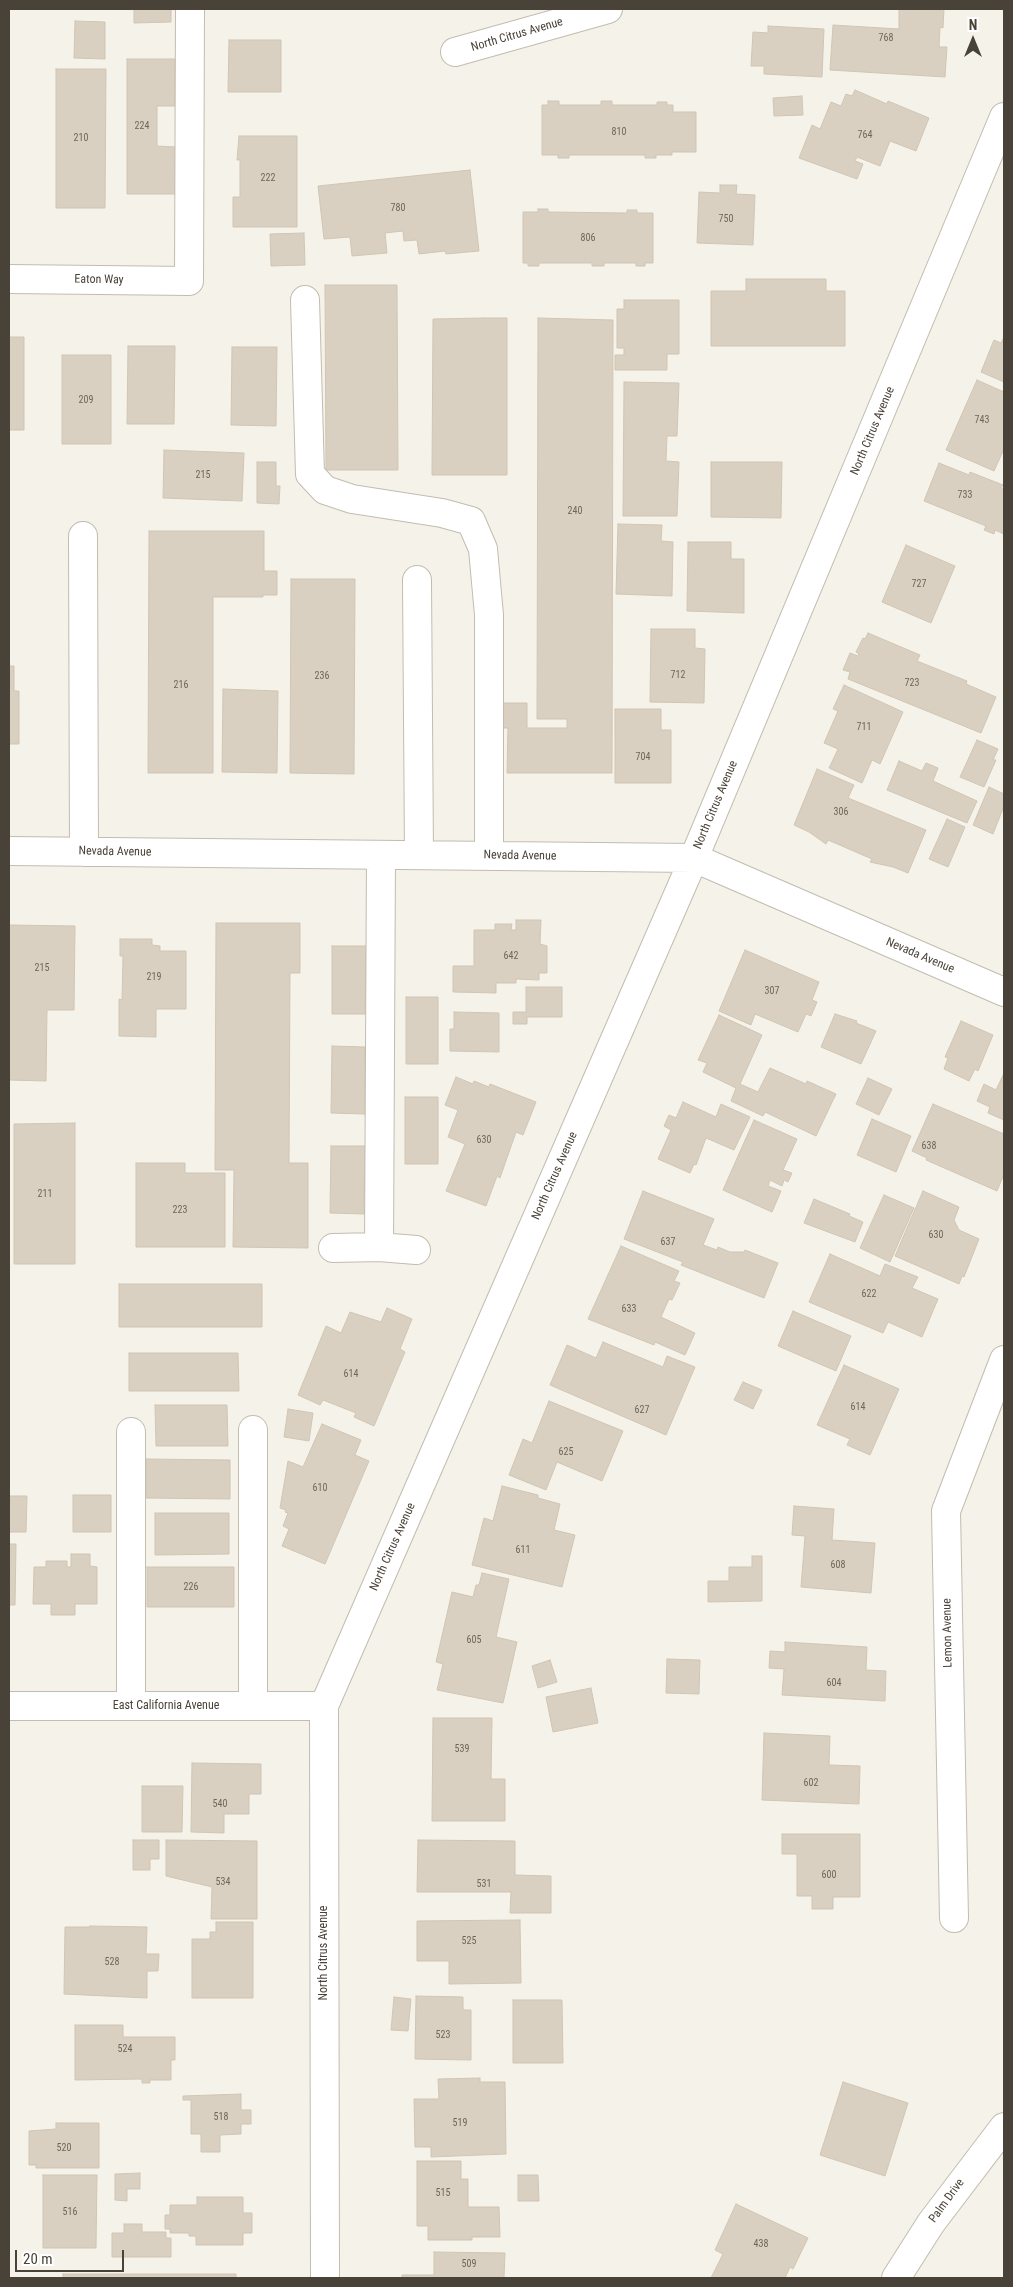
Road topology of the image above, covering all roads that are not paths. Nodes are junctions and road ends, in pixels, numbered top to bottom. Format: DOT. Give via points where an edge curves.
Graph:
graph roads {
  1 [pos="190,9"];
  2 [pos="608,9"];
  3 [pos="455,52"];
  4 [pos="1004,118"];
  5 [pos="9,279"];
  6 [pos="305,300"];
  7 [pos="83,536"];
  8 [pos="417,580"];
  9 [pos="9,851"];
  10 [pos="84,852"];
  11 [pos="381,854"];
  12 [pos="419,855"];
  13 [pos="489,856"];
  14 [pos="694,858"];
  15 [pos="1004,992"];
  16 [pos="379,1247"];
  17 [pos="333,1248"];
  18 [pos="416,1250"];
  19 [pos="1004,1360"];
  20 [pos="253,1430"];
  21 [pos="131,1432"];
  22 [pos="9,1706"];
  23 [pos="131,1706"];
  24 [pos="253,1706"];
  25 [pos="324,1706"];
  26 [pos="954,1918"];
  27 [pos="1004,2127"];
  28 [pos="324,2278"];
  29 [pos="896,2278"];
  1 -- 5 [label="street, Eaton Way" via="189,281"];
  2 -- 3 [label="street, North Citrus Avenue"];
  4 -- 14 [label="street, North Citrus Avenue"];
  6 -- 13 [label="street" via="310,474 324,490 352,499 442,513 471,521 483,549 489,615"];
  7 -- 10 [label="street"];
  8 -- 12 [label="street"];
  9 -- 10 [label="street, Nevada Avenue"];
  10 -- 11 [label="street, Nevada Avenue"];
  11 -- 12 [label="street, Nevada Avenue"];
  11 -- 16 [label="street"];
  12 -- 13 [label="street, Nevada Avenue"];
  13 -- 14 [label="street, Nevada Avenue"];
  14 -- 15 [label="street, Nevada Avenue"];
  14 -- 25 [label="street, North Citrus Avenue"];
  16 -- 17 [label="street"];
  16 -- 18 [label="street"];
  19 -- 26 [label="street, Lemon Avenue" via="946,1511"];
  20 -- 24 [label="street"];
  21 -- 23 [label="street"];
  22 -- 23 [label="street, East California Avenue"];
  23 -- 24 [label="street, East California Avenue"];
  24 -- 25 [label="street, East California Avenue"];
  25 -- 28 [label="street, North Citrus Avenue"];
  27 -- 29 [label="street, Palm Drive" via="931,2223"];
}
